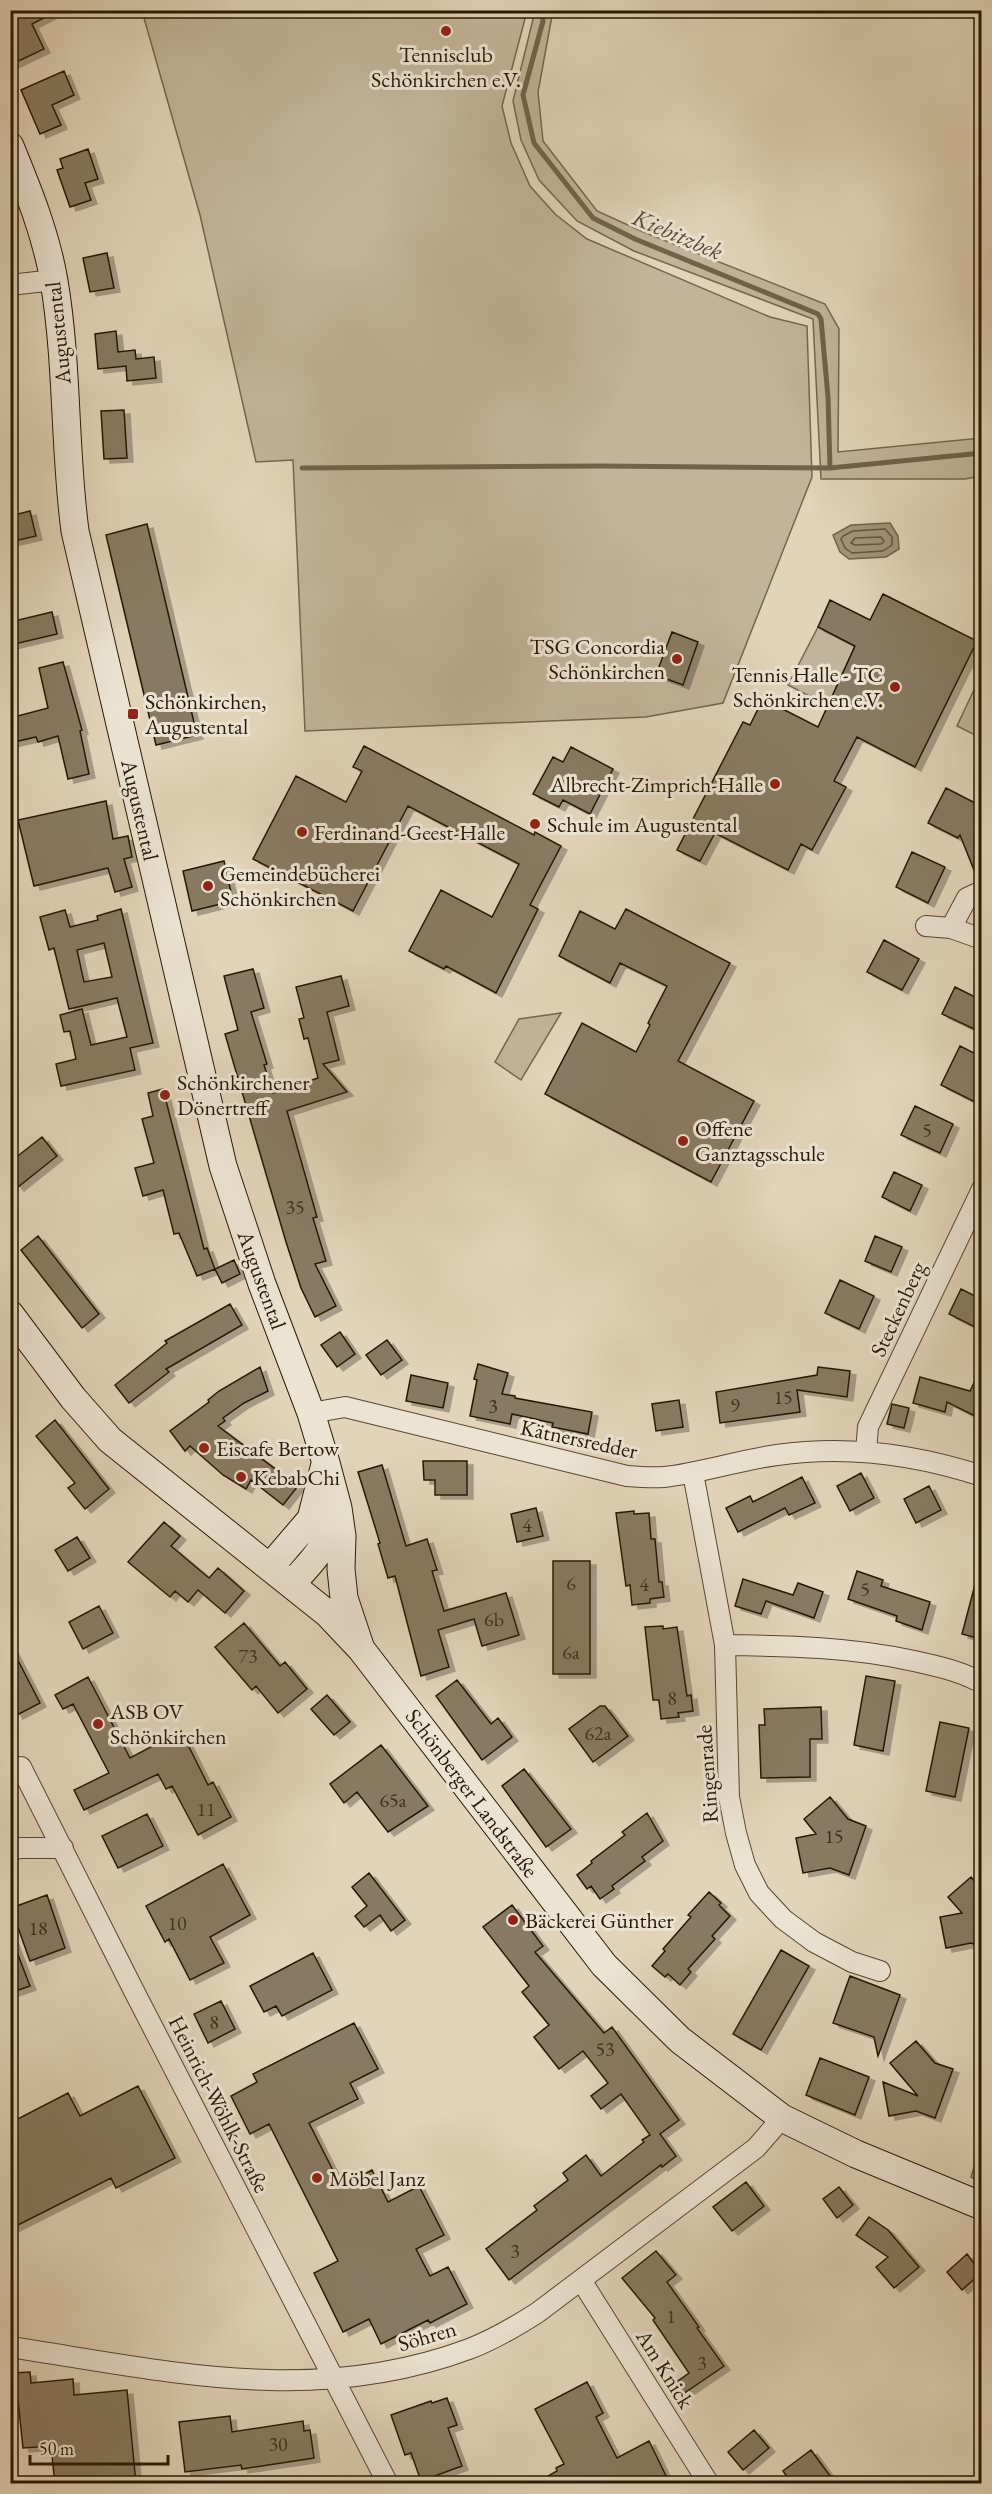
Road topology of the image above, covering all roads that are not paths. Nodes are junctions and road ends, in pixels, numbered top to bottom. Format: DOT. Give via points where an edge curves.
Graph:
graph roads {
  1 [pos="10,146"];
  2 [pos="54,280"];
  3 [pos="10,285"];
  4 [pos="981,891"];
  5 [pos="926,926"];
  6 [pos="951,928"];
  7 [pos="981,939"];
  8 [pos="981,1189"];
  9 [pos="10,1314"];
  10 [pos="311,1413"];
  11 [pos="866,1451"];
  12 [pos="326,1463"];
  13 [pos="693,1473"];
  14 [pos="981,1476"];
  15 [pos="338,1508"];
  16 [pos="270,1567"];
  17 [pos="291,1584"];
  18 [pos="725,1645"];
  19 [pos="361,1648"];
  20 [pos="976,1680"];
  21 [pos="10,1771"];
  22 [pos="63,1848"];
  23 [pos="10,1851"];
  24 [pos="880,1971"];
  25 [pos="782,2118"];
  26 [pos="981,2206"];
  27 [pos="581,2280"];
  28 [pos="10,2348"];
  29 [pos="335,2380"];
  30 [pos="388,2484"];
  31 [pos="709,2484"];
  1 -- 2 [label="street, Augustental" via="38,215"];
  2 -- 3 [label="street"];
  2 -- 10 [label="street, Augustental" via="70,497 85,575 223,1166"];
  4 -- 6 [label="street" via="967,898"];
  5 -- 6 [label="street"];
  6 -- 7 [label="street"];
  8 -- 11 [label="street, Steckenberg" via="868,1427"];
  9 -- 16 [label="street, Schönberger Landstraße" via="110,1440"];
  10 -- 12 [label="street, Augustental"];
  10 -- 13 [label="street, Kätnersredder" via="345,1407 627,1476 661,1478"];
  11 -- 13 [label="street, Kätnersredder" via="774,1455"];
  11 -- 14 [label="street, Kätnersredder" via="931,1461"];
  12 -- 15 [label="street, Augustental"];
  12 -- 16 [label="street" via="311,1519"];
  13 -- 18 [label="street, Ringenrade"];
  15 -- 17 [label="street" via="329,1538 318,1556"];
  15 -- 19 [label="street, Augustental" via="344,1598"];
  16 -- 17 [label="street, Schönberger Landstraße"];
  17 -- 19 [label="street, Schönberger Landstraße"];
  18 -- 20 [label="street" via="873,1652 956,1670"];
  18 -- 24 [label="street, Ringenrade" via="729,1797 745,1865 759,1893 783,1919 814,1942 852,1962"];
  19 -- 25 [label="street, Schönberger Landstraße" via="604,1965 680,2040"];
  21 -- 22 [label="street, Heinrich-Wöhlk-Straße" via="21,1767"];
  22 -- 23 [label="street"];
  22 -- 29 [label="street, Heinrich-Wöhlk-Straße"];
  25 -- 26 [label="street, Schönberger Landstraße"];
  25 -- 27 [label="street, Söhren" via="756,2148"];
  27 -- 29 [label="street, Söhren" via="537,2313 469,2349 427,2362"];
  27 -- 31 [label="street, Am Knick"];
  28 -- 29 [label="street, Söhren" via="212,2377"];
  29 -- 30 [label="street, Heinrich-Wöhlk-Straße"];
}
